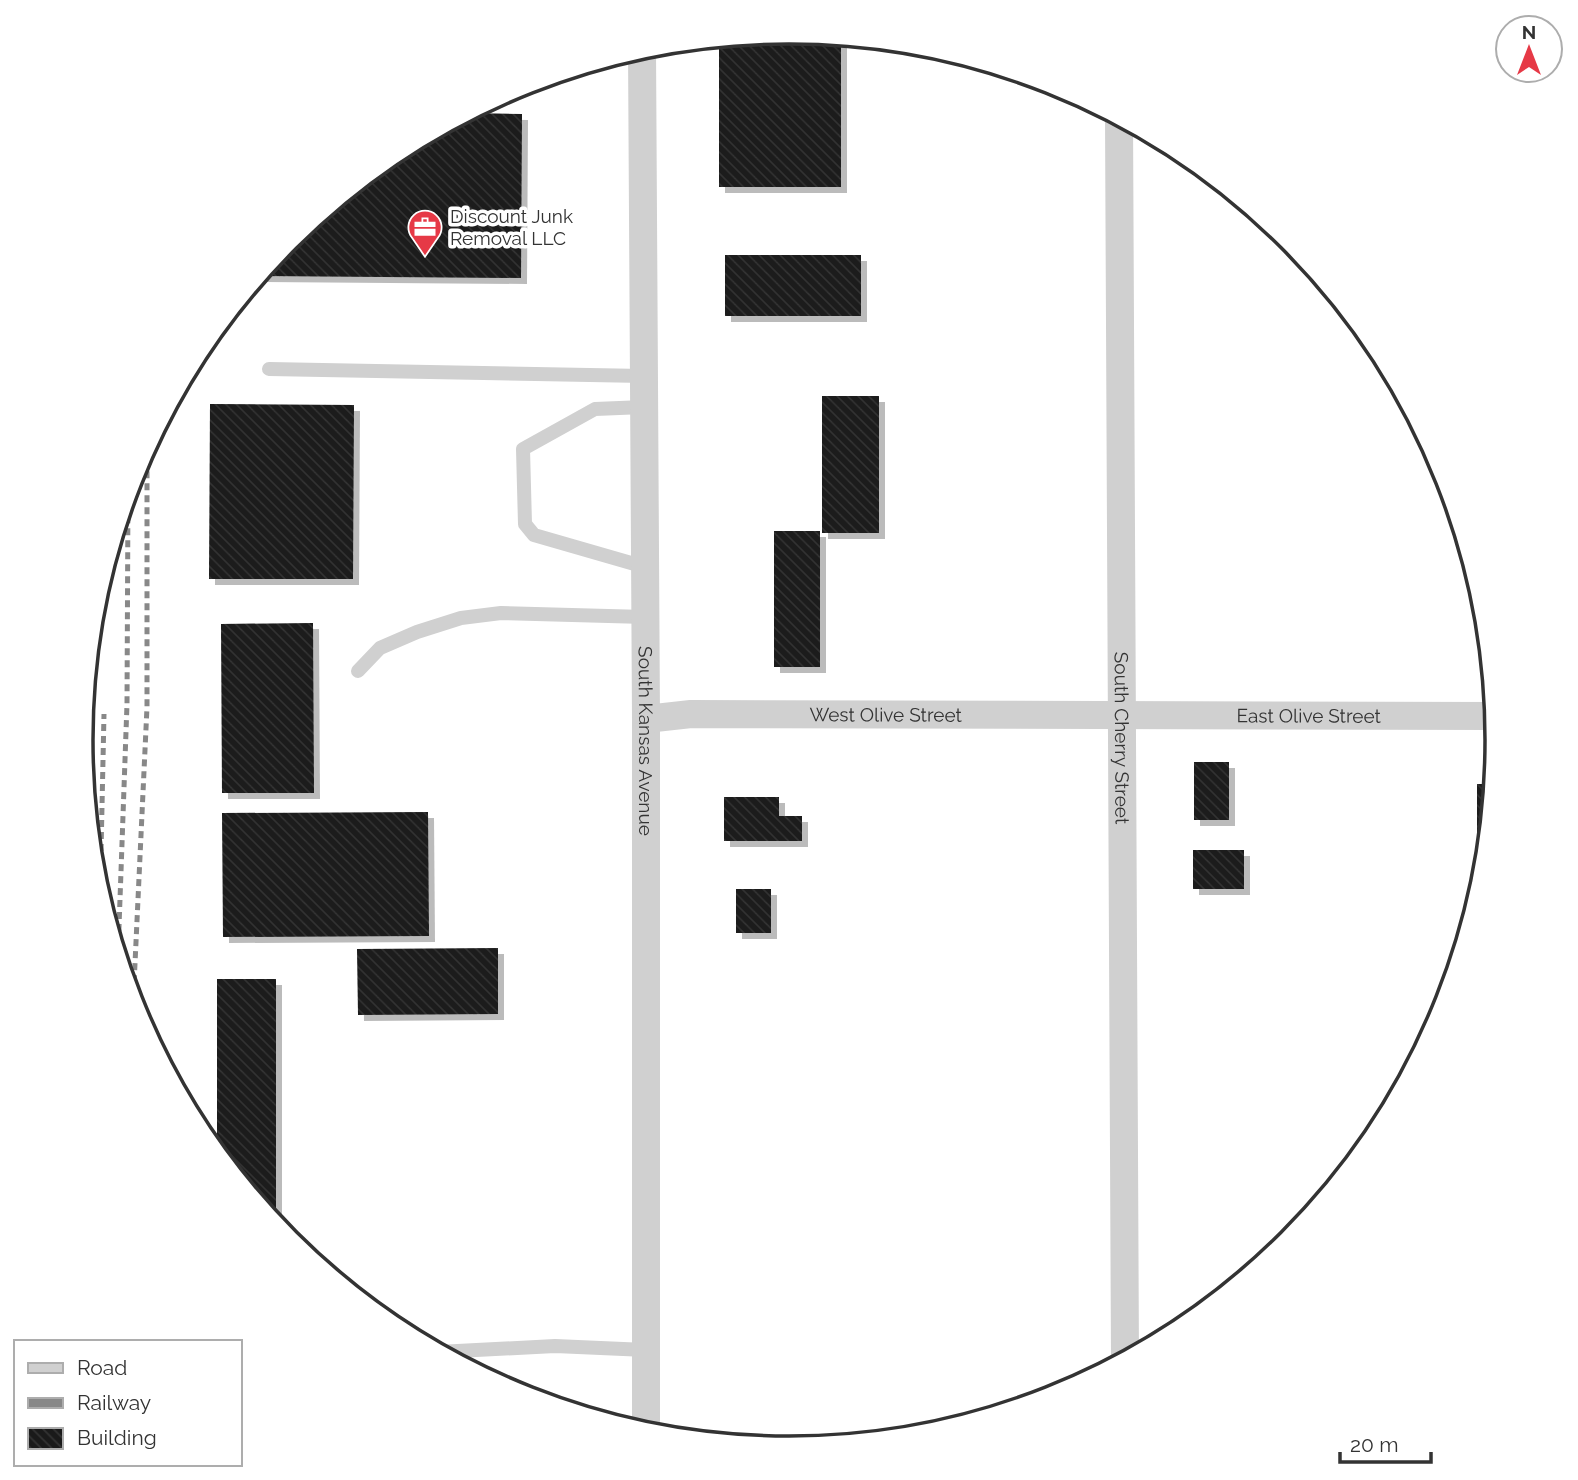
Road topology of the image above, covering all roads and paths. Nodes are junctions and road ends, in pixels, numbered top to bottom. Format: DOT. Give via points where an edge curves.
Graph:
graph roads {
  1 [pos="642,59"];
  2 [pos="1119,128"];
  3 [pos="269,369"];
  4 [pos="644,376"];
  5 [pos="644,407"];
  6 [pos="645,567"];
  7 [pos="645,617"];
  8 [pos="358,671"];
  9 [pos="1124,716"];
  10 [pos="1484,716"];
  11 [pos="646,719"];
  12 [pos="1125,1349"];
  13 [pos="646,1350"];
  14 [pos="456,1351"];
  15 [pos="646,1421"];
  1 -- 4 [label="street, South Kansas Avenue"];
  2 -- 9 [label="street, South Cherry Street"];
  3 -- 4 [label="lane"];
  4 -- 5 [label="street, South Kansas Avenue"];
  5 -- 6 [label="street, South Kansas Avenue"];
  5 -- 6 [label="lane" via="595,409 523,449 525,524 534,535"];
  6 -- 7 [label="street, South Kansas Avenue"];
  7 -- 8 [label="lane" via="501,613 461,618 380,648"];
  7 -- 11 [label="street, South Kansas Avenue"];
  9 -- 10 [label="street, East Olive Street"];
  9 -- 11 [label="street, West Olive Street" via="691,715"];
  9 -- 12 [label="street, South Cherry Street"];
  11 -- 13 [label="street, South Kansas Avenue"];
  13 -- 14 [label="lane" via="555,1346"];
  13 -- 15 [label="street, South Kansas Avenue"];
}
